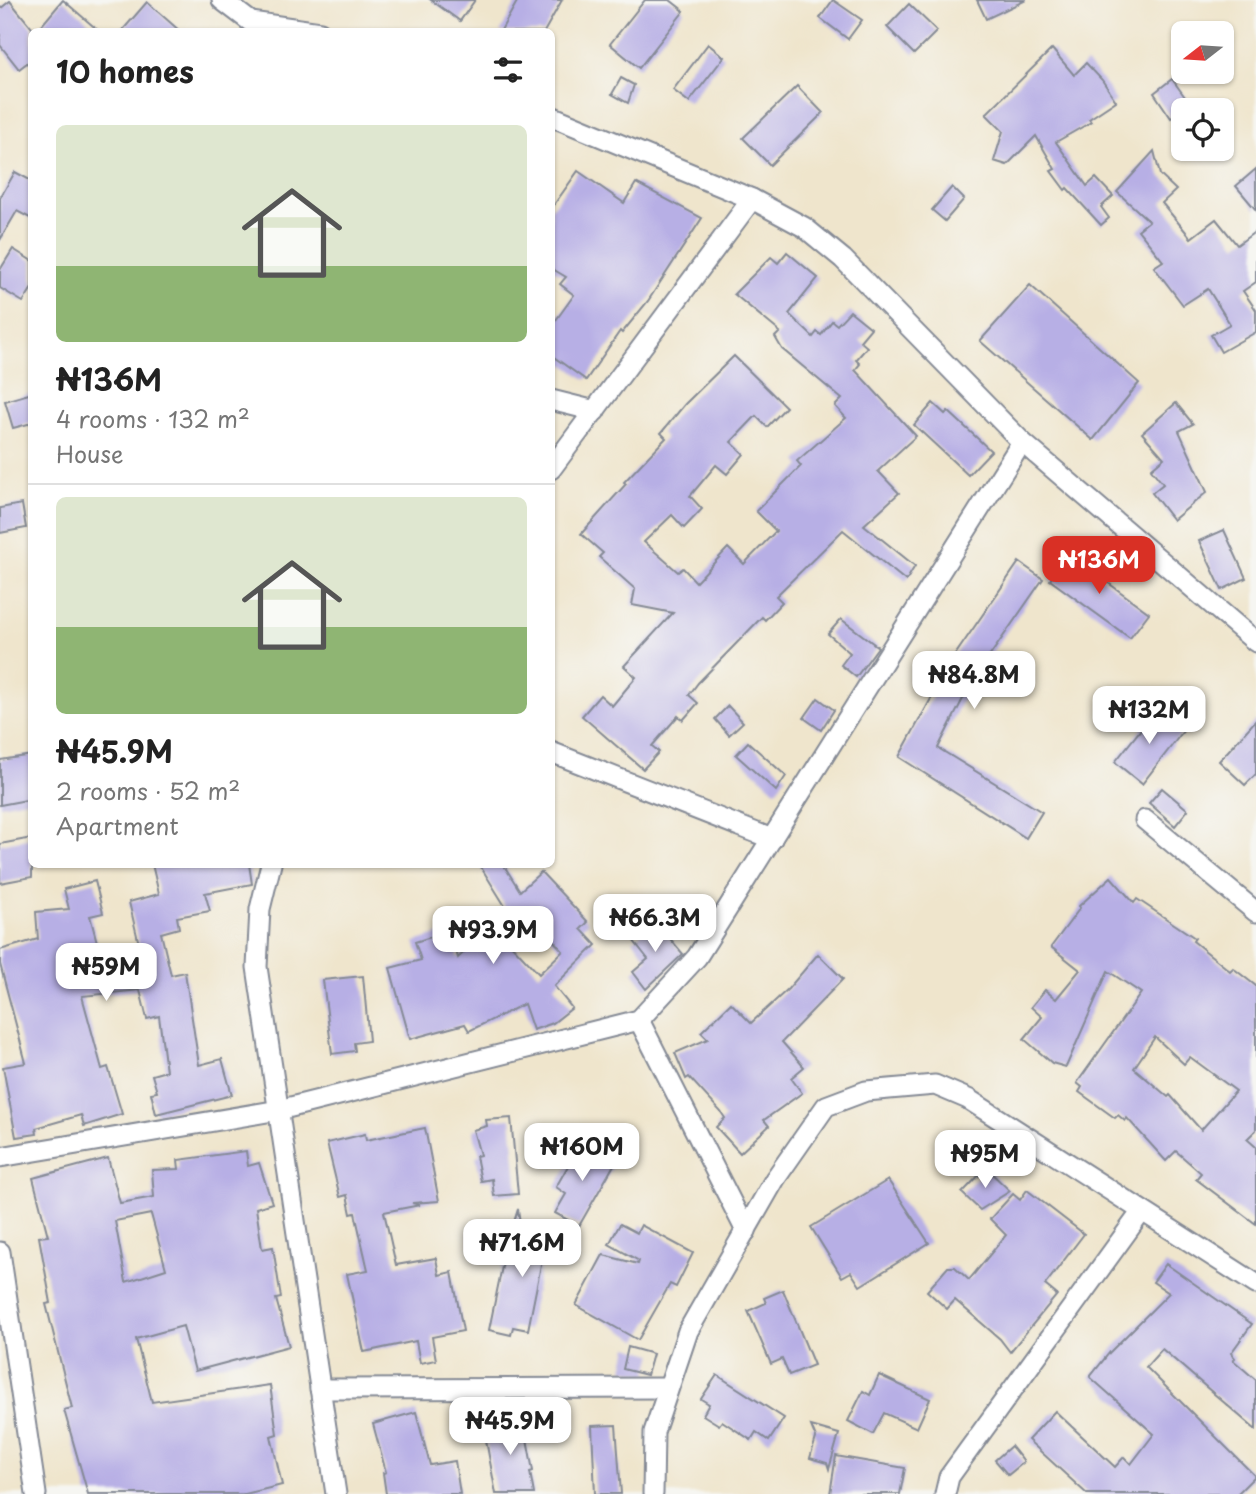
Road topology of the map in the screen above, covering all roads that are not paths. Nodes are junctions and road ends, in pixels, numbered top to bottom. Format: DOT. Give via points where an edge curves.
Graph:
graph roads {
  1 [pos="222,0"];
  2 [pos="292,28"];
  3 [pos="555,118"];
  4 [pos="752,199"];
  5 [pos="555,401"];
  6 [pos="595,411"];
  7 [pos="1022,442"];
  8 [pos="555,464"];
  9 [pos="1256,642"];
  10 [pos="555,754"];
  11 [pos="1145,820"];
  12 [pos="772,839"];
  13 [pos="270,868"];
  14 [pos="1256,912"];
  15 [pos="639,1020"];
  16 [pos="279,1110"];
  17 [pos="0,1157"];
  18 [pos="1142,1211"];
  19 [pos="746,1231"];
  20 [pos="0,1252"];
  21 [pos="1256,1284"];
  22 [pos="668,1388"];
  23 [pos="320,1389"];
  24 [pos="36,1494"];
  25 [pos="336,1494"];
  26 [pos="653,1494"];
  27 [pos="945,1494"];
  1 -- 2 [label="street" via="251,22"];
  3 -- 4 [label="street"];
  4 -- 6 [label="street"];
  4 -- 7 [label="street" via="804,227 843,259"];
  5 -- 6 [label="street"];
  6 -- 8 [label="street"];
  7 -- 9 [label="street"];
  7 -- 12 [label="street"];
  10 -- 12 [label="street"];
  11 -- 14 [label="street"];
  12 -- 15 [label="street" via="697,957"];
  13 -- 16 [label="street" via="260,909 257,967"];
  15 -- 16 [label="street"];
  15 -- 19 [label="street"];
  16 -- 17 [label="street"];
  16 -- 23 [label="street"];
  18 -- 19 [label="street" via="968,1099 935,1085 866,1091 826,1106 775,1179"];
  18 -- 21 [label="street"];
  18 -- 27 [label="street" via="949,1477"];
  19 -- 22 [label="street" via="688,1331"];
  20 -- 24 [label="street"];
  22 -- 23 [label="street"];
  22 -- 26 [label="street" via="654,1432"];
  23 -- 25 [label="street"];
}
